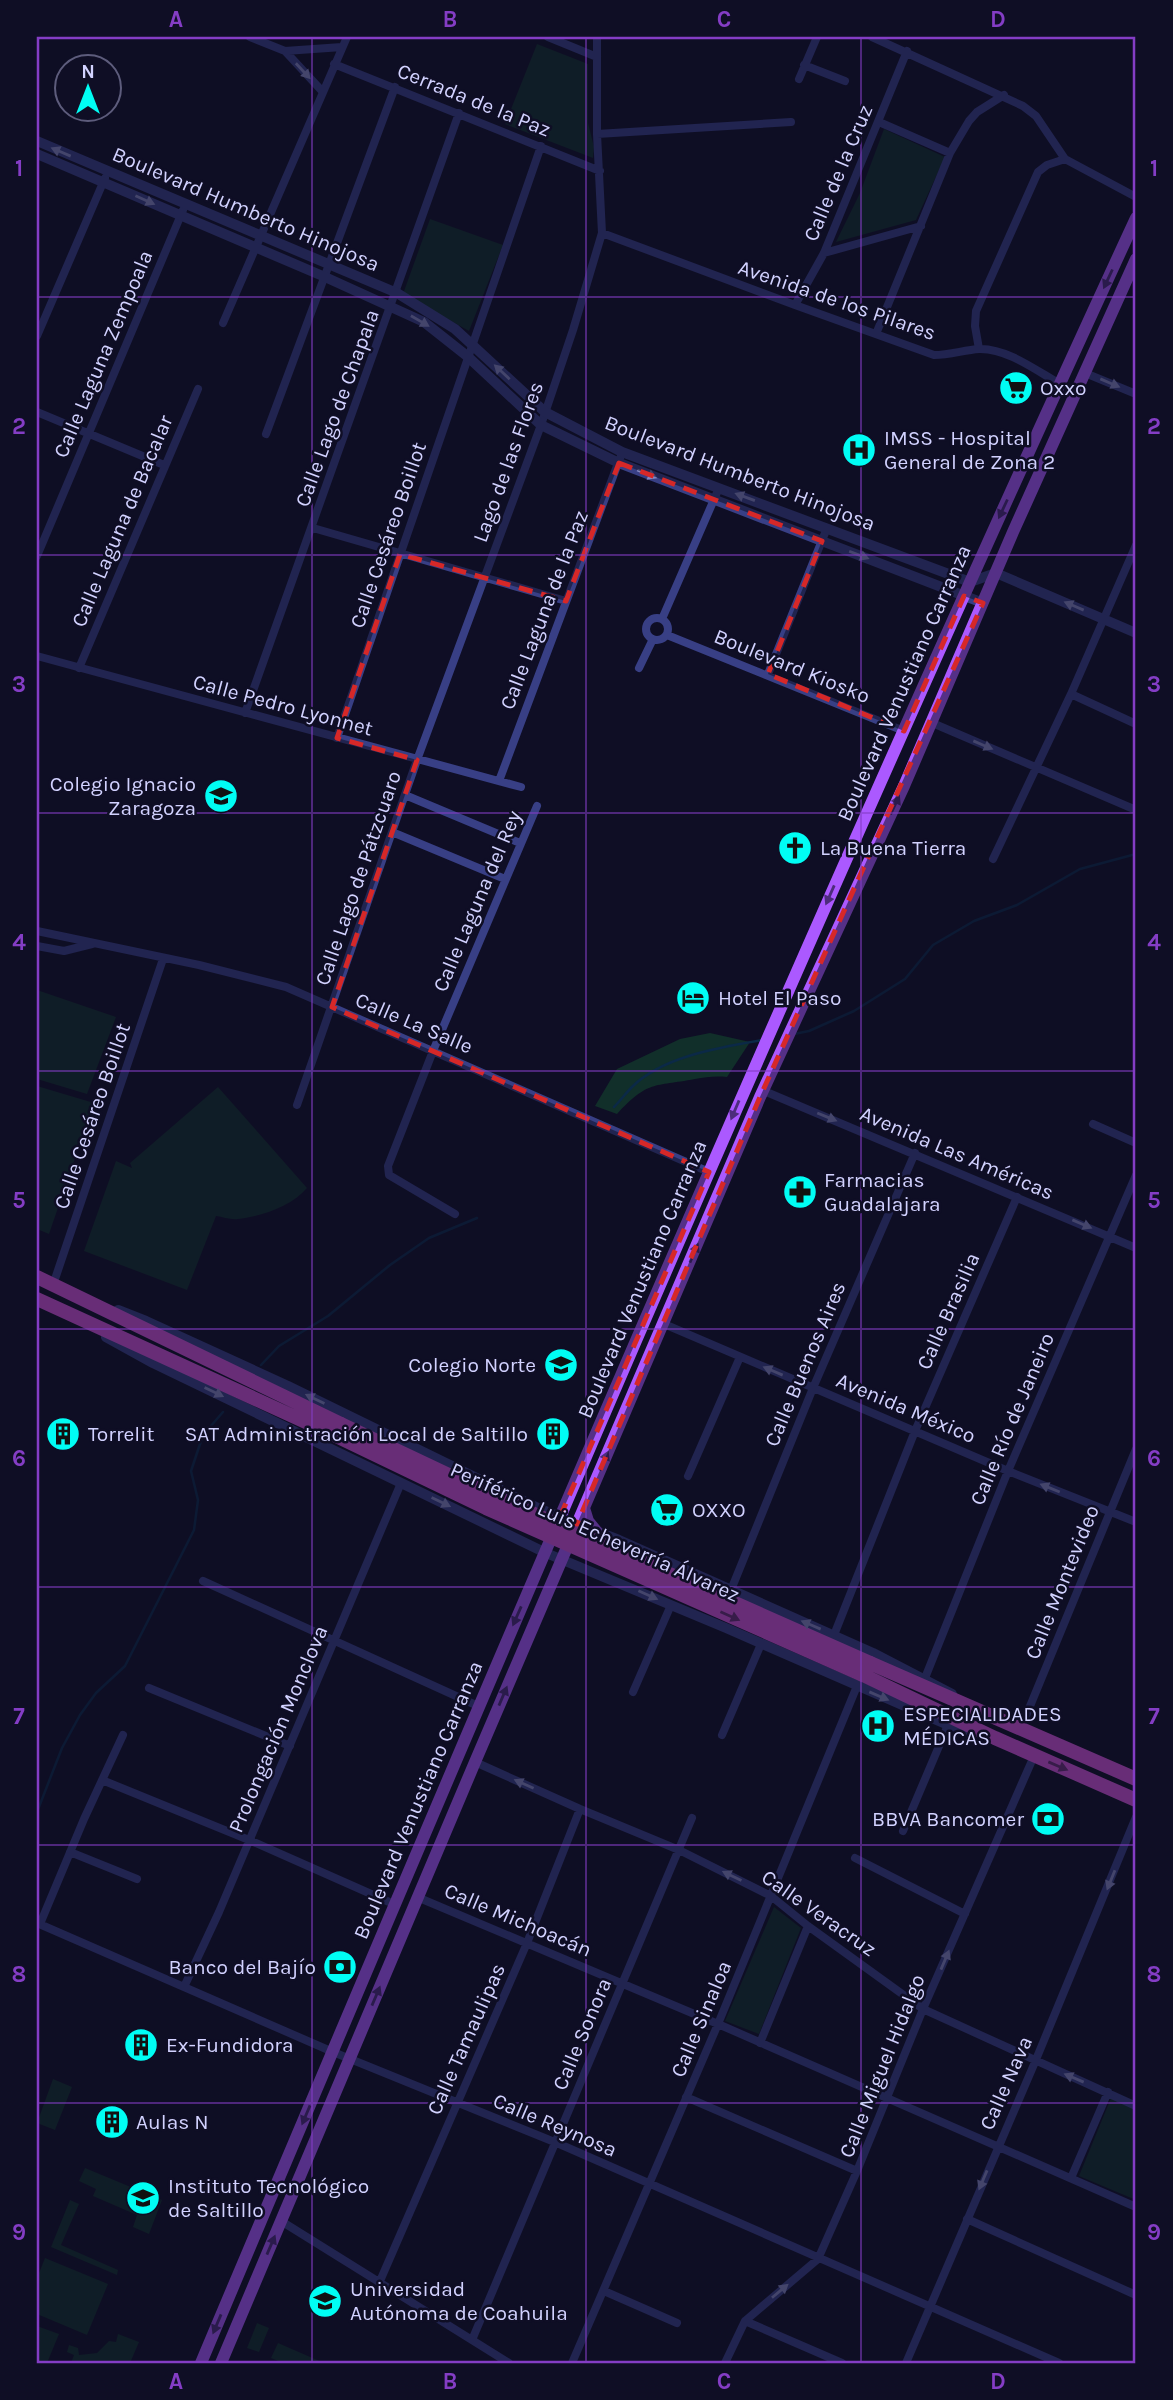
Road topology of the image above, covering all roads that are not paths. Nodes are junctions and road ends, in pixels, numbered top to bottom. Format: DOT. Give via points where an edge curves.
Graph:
graph roads {
  1 [pos="250,37"];
  2 [pos="347,37"];
  3 [pos="548,37"];
  4 [pos="597,37"];
  5 [pos="817,37"];
  6 [pos="872,37"];
  7 [pos="273,41"];
  8 [pos="342,47"];
  9 [pos="285,51"];
  10 [pos="907,51"];
  11 [pos="597,57"];
  12 [pos="334,64"];
  13 [pos="804,65"];
  14 [pos="799,79"];
  15 [pos="845,81"];
  16 [pos="395,87"];
  17 [pos="322,91"];
  18 [pos="1004,95"];
  19 [pos="459,113"];
  20 [pos="792,122"];
  21 [pos="879,122"];
  22 [pos="597,134"];
  23 [pos="37,141"];
  24 [pos="541,146"];
  25 [pos="950,153"];
  26 [pos="37,154"];
  27 [pos="1065,159"];
  28 [pos="600,171"];
  29 [pos="106,177"];
  30 [pos="1136,197"];
  31 [pos="183,210"];
  32 [pos="1136,218"];
  33 [pos="921,226"];
  34 [pos="602,233"];
  35 [pos="261,236"];
  36 [pos="256,248"];
  37 [pos="824,253"];
  38 [pos="1136,259"];
  39 [pos="329,265"];
  40 [pos="325,277"];
  41 [pos="397,293"];
  42 [pos="393,306"];
  43 [pos="795,306"];
  44 [pos="223,323"];
  45 [pos="876,334"];
  46 [pos="37,336"];
  47 [pos="472,344"];
  48 [pos="979,349"];
  49 [pos="467,356"];
  50 [pos="1085,373"];
  51 [pos="1060,384"];
  52 [pos="198,389"];
  53 [pos="1136,394"];
  54 [pos="37,412"];
  55 [pos="545,412"];
  56 [pos="541,425"];
  57 [pos="88,434"];
  58 [pos="266,434"];
  59 [pos="621,457"];
  60 [pos="164,465"];
  61 [pos="719,488"];
  62 [pos="713,500"];
  63 [pos="313,528"];
  64 [pos="827,528"];
  65 [pos="822,541"];
  66 [pos="1136,545"];
  67 [pos="400,554"];
  68 [pos="37,556"];
  69 [pos="913,561"];
  70 [pos="996,573"];
  71 [pos="907,574"];
  72 [pos="485,578"];
  73 [pos="970,582"];
  74 [pos="964,596"];
  75 [pos="566,601"];
  76 [pos="984,603"];
  77 [pos="1103,618"];
  78 [pos="662,619"];
  79 [pos="1136,633"];
  80 [pos="667,635"];
  81 [pos="653,639"];
  82 [pos="37,656"];
  83 [pos="79,668"];
  84 [pos="639,668"];
  85 [pos="768,674"];
  86 [pos="1070,694"];
  87 [pos="245,713"];
  88 [pos="930,722"];
  89 [pos="1136,724"];
  90 [pos="904,731"];
  91 [pos="337,738"];
  92 [pos="417,760"];
  93 [pos="1037,768"];
  94 [pos="499,781"];
  95 [pos="521,787"];
  96 [pos="405,795"];
  97 [pos="537,806"];
  98 [pos="1136,810"];
  99 [pos="393,832"];
  100 [pos="520,843"];
  101 [pos="993,859"];
  102 [pos="505,878"];
  103 [pos="37,931"];
  104 [pos="92,944"];
  105 [pos="37,946"];
  106 [pos="163,959"];
  107 [pos="332,1007"];
  108 [pos="433,1051"];
  109 [pos="764,1091"];
  110 [pos="297,1105"];
  111 [pos="1093,1124"];
  112 [pos="1136,1143"];
  113 [pos="915,1153"];
  114 [pos="709,1172"];
  115 [pos="1136,1175"];
  116 [pos="1017,1197"];
  117 [pos="455,1214"];
  118 [pos="1110,1236"];
  119 [pos="1136,1248"];
  120 [pos="37,1277"];
  121 [pos="53,1285"];
  122 [pos="37,1301"];
  123 [pos="84,1301"];
  124 [pos="90,1324"];
  125 [pos="664,1324"];
  126 [pos="740,1357"];
  127 [pos="813,1388"];
  128 [pos="337,1429"];
  129 [pos="915,1431"];
  130 [pos="1136,1449"];
  131 [pos="1008,1471"];
  132 [pos="688,1476"];
  133 [pos="401,1483"];
  134 [pos="537,1507"];
  135 [pos="584,1507"];
  136 [pos="1110,1511"];
  137 [pos="560,1517"];
  138 [pos="1136,1522"];
  139 [pos="577,1524"];
  140 [pos="597,1532"];
  141 [pos="619,1540"];
  142 [pos="520,1541"];
  143 [pos="545,1553"];
  144 [pos="561,1560"];
  145 [pos="585,1569"];
  146 [pos="202,1581"];
  147 [pos="731,1590"];
  148 [pos="671,1605"];
  149 [pos="834,1635"];
  150 [pos="334,1641"];
  151 [pos="761,1644"];
  152 [pos="863,1675"];
  153 [pos="925,1678"];
  154 [pos="149,1688"];
  155 [pos="633,1692"];
  156 [pos="958,1701"];
  157 [pos="478,1706"];
  158 [pos="948,1725"];
  159 [pos="1021,1728"];
  160 [pos="123,1735"];
  161 [pos="722,1735"];
  162 [pos="995,1738"];
  163 [pos="290,1746"];
  164 [pos="1034,1756"];
  165 [pos="475,1762"];
  166 [pos="1136,1779"];
  167 [pos="102,1780"];
  168 [pos="1136,1800"];
  169 [pos="580,1809"];
  170 [pos="1136,1817"];
  171 [pos="692,1818"];
  172 [pos="903,1831"];
  173 [pos="249,1840"];
  174 [pos="679,1850"];
  175 [pos="70,1852"];
  176 [pos="855,1858"];
  177 [pos="137,1879"];
  178 [pos="771,1896"];
  179 [pos="417,1897"];
  180 [pos="396,1905"];
  181 [pos="965,1913"];
  182 [pos="38,1923"];
  183 [pos="808,1926"];
  184 [pos="527,1942"];
  185 [pos="622,1983"];
  186 [pos="184,1987"];
  187 [pos="923,2009"];
  188 [pos="718,2024"];
  189 [pos="760,2043"];
  190 [pos="333,2052"];
  191 [pos="350,2059"];
  192 [pos="1035,2062"];
  193 [pos="1108,2092"];
  194 [pos="686,2097"];
  195 [pos="888,2098"];
  196 [pos="457,2104"];
  197 [pos="1136,2106"];
  198 [pos="556,2143"];
  199 [pos="998,2146"];
  200 [pos="857,2171"];
  201 [pos="1071,2178"];
  202 [pos="650,2185"];
  203 [pos="1136,2207"];
  204 [pos="967,2219"];
  205 [pos="281,2221"];
  206 [pos="818,2259"];
  207 [pos="380,2281"];
  208 [pos="604,2291"];
  209 [pos="1136,2295"];
  210 [pos="929,2308"];
  211 [pos="745,2321"];
  212 [pos="677,2323"];
  213 [pos="472,2340"];
  214 [pos="201,2363"];
  215 [pos="221,2363"];
  216 [pos="509,2363"];
  217 [pos="572,2363"];
  218 [pos="725,2363"];
  219 [pos="842,2363"];
  220 [pos="906,2363"];
  221 [pos="1059,2363"];
  1 -- 7 [label="street"];
  2 -- 8 [label="street"];
  3 -- 11 [label="street"];
  4 -- 11 [label="street, Lago de las Flores"];
  5 -- 13 [label="street"];
  6 -- 10 [label="street"];
  7 -- 9 [label="street"];
  8 -- 9 [label="street"];
  8 -- 12 [label="street"];
  9 -- 17 [label="street, one-way"];
  10 -- 18 [label="street"];
  10 -- 21 [label="street, Calle de la Cruz"];
  11 -- 22 [label="street, Lago de las Flores"];
  12 -- 16 [label="street, Cerrada de la Paz"];
  12 -- 17 [label="street"];
  13 -- 14 [label="street"];
  13 -- 15 [label="street"];
  16 -- 19 [label="street, Cerrada de la Paz"];
  16 -- 39 [label="street"];
  17 -- 35 [label="street"];
  18 -- 25 [label="street" via="969,121"];
  18 -- 27 [label="street" via="1036,116"];
  19 -- 24 [label="street, Cerrada de la Paz"];
  19 -- 41 [label="street, Calle Lago de Chapala"];
  20 -- 22 [label="street"];
  21 -- 25 [label="street"];
  21 -- 37 [label="street, Calle de la Cruz"];
  22 -- 28 [label="street, Lago de las Flores"];
  29 -- 23 [label="street, Boulevard Humberto Hinojosa, one-way"];
  24 -- 28 [label="street, Cerrada de la Paz"];
  24 -- 47 [label="street, Calle Cesáreo Boillot"];
  25 -- 33 [label="street"];
  26 -- 29 [label="street, Boulevard Humberto Hinojosa"];
  27 -- 30 [label="street"];
  27 -- 48 [label="street" via="1038,172 976,311"];
  28 -- 34 [label="street, Lago de las Flores"];
  29 -- 31 [label="street, Boulevard Humberto Hinojosa"];
  29 -- 46 [label="street"];
  31 -- 35 [label="street, Boulevard Humberto Hinojosa"];
  31 -- 36 [label="street, Boulevard Humberto Hinojosa"];
  31 -- 57 [label="street, Calle Laguna Zempoala"];
  32 -- 51 [label="main road, Boulevard Venustiano Carranza, one-way"];
  33 -- 37 [label="street"];
  33 -- 45 [label="street"];
  34 -- 43 [label="street, Avenida de los Pilares"];
  34 -- 55 [label="street, Lago de las Flores"];
  35 -- 36 [label="street"];
  35 -- 39 [label="street, Boulevard Humberto Hinojosa"];
  36 -- 40 [label="street, Boulevard Humberto Hinojosa"];
  36 -- 44 [label="street"];
  37 -- 43 [label="street, Calle de la Cruz"];
  38 -- 50 [label="main road, Boulevard Venustiano Carranza"];
  39 -- 40 [label="street"];
  39 -- 41 [label="street, Boulevard Humberto Hinojosa"];
  40 -- 42 [label="street, Boulevard Humberto Hinojosa"];
  40 -- 58 [label="street"];
  41 -- 42 [label="street, Calle Lago de Chapala"];
  41 -- 47 [label="street, Boulevard Humberto Hinojosa"];
  42 -- 49 [label="street, Boulevard Humberto Hinojosa, one-way" via="424,322"];
  42 -- 63 [label="street, Calle Lago de Chapala"];
  43 -- 45 [label="street, Avenida de los Pilares"];
  45 -- 48 [label="street, Avenida de los Pilares" via="934,355"];
  47 -- 49 [label="street, Calle Cesáreo Boillot"];
  55 -- 47 [label="street, Boulevard Humberto Hinojosa, one-way"];
  48 -- 51 [label="street, Avenida de los Pilares" via="1001,353"];
  49 -- 56 [label="street, Boulevard Humberto Hinojosa"];
  49 -- 67 [label="street, Calle Cesáreo Boillot"];
  50 -- 53 [label="street, one-way"];
  50 -- 70 [label="main road, Boulevard Venustiano Carranza"];
  51 -- 73 [label="main road, Boulevard Venustiano Carranza, one-way"];
  52 -- 60 [label="street, Calle Laguna de Bacalar"];
  54 -- 57 [label="street"];
  55 -- 56 [label="street, Lago de las Flores"];
  55 -- 59 [label="street, Boulevard Humberto Hinojosa"];
  56 -- 59 [label="street, Boulevard Humberto Hinojosa"];
  56 -- 72 [label="street, Lago de las Flores"];
  57 -- 60 [label="street"];
  57 -- 68 [label="street, Calle Laguna Zempoala"];
  59 -- 61 [label="street, Boulevard Humberto Hinojosa"];
  59 -- 62 [label="street, Boulevard Humberto Hinojosa, one-way"];
  59 -- 75 [label="street, Calle Laguna de la Paz"];
  60 -- 83 [label="street, Calle Laguna de Bacalar"];
  61 -- 62 [label="street"];
  64 -- 61 [label="street, Boulevard Humberto Hinojosa, one-way"];
  62 -- 65 [label="street, Boulevard Humberto Hinojosa"];
  62 -- 78 [label="street"];
  63 -- 67 [label="street"];
  63 -- 87 [label="street, Calle Lago de Chapala"];
  64 -- 65 [label="street"];
  64 -- 69 [label="street, Boulevard Humberto Hinojosa"];
  65 -- 71 [label="street, Boulevard Humberto Hinojosa, one-way"];
  65 -- 85 [label="street"];
  66 -- 77 [label="street"];
  67 -- 72 [label="street"];
  67 -- 91 [label="street, Calle Cesáreo Boillot"];
  69 -- 71 [label="street"];
  69 -- 73 [label="street, Boulevard Humberto Hinojosa"];
  70 -- 73 [label="street"];
  70 -- 76 [label="main road, Boulevard Venustiano Carranza"];
  77 -- 70 [label="street, one-way"];
  71 -- 74 [label="street, Boulevard Humberto Hinojosa"];
  72 -- 75 [label="street"];
  72 -- 92 [label="street, Lago de las Flores"];
  73 -- 74 [label="main road, Boulevard Venustiano Carranza"];
  74 -- 76 [label="street, Boulevard Humberto Hinojosa"];
  74 -- 90 [label="main road, Boulevard Venustiano Carranza"];
  75 -- 94 [label="street, Calle Laguna de la Paz"];
  76 -- 88 [label="main road, Boulevard Venustiano Carranza"];
  77 -- 79 [label="street"];
  77 -- 86 [label="street"];
  78 -- 80 [label="street" via="668,626"];
  78 -- 81 [label="street" via="654,619 647,627"];
  80 -- 81 [label="street"];
  80 -- 85 [label="street, Boulevard Kiosko"];
  81 -- 84 [label="street"];
  82 -- 83 [label="street, Calle Pedro Lyonnet"];
  83 -- 87 [label="street, Calle Pedro Lyonnet"];
  85 -- 90 [label="street, Boulevard Kiosko"];
  86 -- 89 [label="street"];
  86 -- 93 [label="street"];
  87 -- 91 [label="street, Calle Pedro Lyonnet"];
  88 -- 93 [label="street, one-way"];
  109 -- 88 [label="main road, Boulevard Venustiano Carranza, one-way"];
  90 -- 114 [label="main road, Boulevard Venustiano Carranza, one-way"];
  91 -- 92 [label="street, Calle Pedro Lyonnet"];
  92 -- 94 [label="street, Calle Pedro Lyonnet"];
  92 -- 96 [label="street, Calle Lago de Pátzcuaro"];
  93 -- 98 [label="street"];
  93 -- 101 [label="street"];
  94 -- 95 [label="street, Calle Pedro Lyonnet"];
  96 -- 99 [label="street, Calle Lago de Pátzcuaro"];
  96 -- 100 [label="street"];
  97 -- 100 [label="street, Calle Laguna del Rey"];
  99 -- 102 [label="street"];
  99 -- 107 [label="street, Calle Lago de Pátzcuaro"];
  100 -- 102 [label="street, Calle Laguna del Rey"];
  102 -- 108 [label="street, Calle Laguna del Rey"];
  103 -- 104 [label="street, Calle La Salle"];
  104 -- 105 [label="street, Calle La Salle" via="64,951"];
  104 -- 106 [label="street, Calle La Salle"];
  106 -- 107 [label="street, Calle La Salle" via="286,986"];
  106 -- 121 [label="street, Calle Cesáreo Boillot"];
  107 -- 108 [label="street, Calle La Salle"];
  107 -- 110 [label="street, Calle Lago de Pátzcuaro"];
  108 -- 114 [label="street, Calle La Salle"];
  108 -- 117 [label="street, Calle Laguna del Rey" via="388,1166 389,1175"];
  109 -- 113 [label="street, Avenida Las Américas, one-way"];
  125 -- 109 [label="main road, Boulevard Venustiano Carranza, one-way"];
  111 -- 112 [label="street"];
  113 -- 116 [label="street, Avenida Las Américas"];
  113 -- 127 [label="street, Calle Buenos Aires"];
  114 -- 137 [label="main road, Boulevard Venustiano Carranza"];
  115 -- 118 [label="street, Calle Río de Janeiro"];
  116 -- 118 [label="street, Avenida Las Américas, one-way"];
  116 -- 129 [label="street, Calle Brasilia"];
  118 -- 119 [label="street, Avenida Las Américas"];
  118 -- 131 [label="street, Calle Río de Janeiro"];
  120 -- 121 [label="highway, Periférico Luis Echeverría Álvarez"];
  121 -- 123 [label="highway, Periférico Luis Echeverría Álvarez"];
  122 -- 124 [label="highway, Periférico Luis Echeverría Álvarez"];
  123 -- 128 [label="highway, Periférico Luis Echeverría Álvarez"];
  134 -- 123 [label="street, Periférico Luis Echeverría Álvarez, one-way" via="158,1326"];
  124 -- 128 [label="highway, Periférico Luis Echeverría Álvarez"];
  124 -- 133 [label="street, one-way" via="153,1363"];
  125 -- 126 [label="street, Avenida México"];
  135 -- 125 [label="main road, Boulevard Venustiano Carranza, one-way"];
  127 -- 126 [label="street, Avenida México, one-way"];
  126 -- 132 [label="street"];
  127 -- 129 [label="street, Avenida México"];
  127 -- 147 [label="street, Calle Buenos Aires"];
  128 -- 152 [label="highway, Periférico Luis Echeverría Álvarez, bridge" via="489,1494"];
  129 -- 131 [label="street, Avenida México"];
  129 -- 149 [label="street, Calle Brasilia"];
  130 -- 136 [label="street, Calle Montevideo"];
  136 -- 131 [label="street, Avenida México, one-way"];
  131 -- 153 [label="street, Calle Río de Janeiro"];
  133 -- 142 [label="street, one-way"];
  133 -- 150 [label="street, Prolongación Monclova"];
  134 -- 137 [label="street, Periférico Luis Echeverría Álvarez"];
  134 -- 142 [label="street" via="543,1521 540,1533"];
  135 -- 139 [label="main road, Boulevard Venustiano Carranza"];
  135 -- 140 [label="main road"];
  136 -- 138 [label="street, Avenida México"];
  136 -- 159 [label="street, Calle Montevideo"];
  137 -- 139 [label="street, Periférico Luis Echeverría Álvarez"];
  137 -- 143 [label="main road, Boulevard Venustiano Carranza"];
  139 -- 140 [label="street, Periférico Luis Echeverría Álvarez"];
  139 -- 144 [label="main road, Boulevard Venustiano Carranza"];
  140 -- 141 [label="street, Periférico Luis Echeverría Álvarez"];
  141 -- 145 [label="street" via="594,1536 582,1542 579,1555"];
  141 -- 147 [label="street, Periférico Luis Echeverría Álvarez"];
  142 -- 143 [label="street"];
  143 -- 144 [label="street"];
  143 -- 157 [label="main road, Boulevard Venustiano Carranza, one-way"];
  144 -- 145 [label="street"];
  165 -- 144 [label="main road, Boulevard Venustiano Carranza, one-way"];
  145 -- 148 [label="street, one-way"];
  146 -- 150 [label="street"];
  149 -- 147 [label="street, Periférico Luis Echeverría Álvarez, one-way"];
  148 -- 151 [label="street, one-way"];
  148 -- 155 [label="street"];
  149 -- 153 [label="street, Periférico Luis Echeverría Álvarez"];
  150 -- 157 [label="street"];
  150 -- 163 [label="street, Prolongación Monclova"];
  151 -- 152 [label="street"];
  151 -- 161 [label="street"];
  152 -- 156 [label="highway, Periférico Luis Echeverría Álvarez"];
  152 -- 158 [label="street, one-way"];
  152 -- 162 [label="highway, Periférico Luis Echeverría Álvarez"];
  152 -- 178 [label="street, Calle Sinaloa"];
  153 -- 156 [label="street, Periférico Luis Echeverría Álvarez"];
  154 -- 163 [label="street"];
  156 -- 159 [label="highway, Periférico Luis Echeverría Álvarez"];
  157 -- 180 [label="main road, Boulevard Venustiano Carranza"];
  158 -- 162 [label="street"];
  158 -- 172 [label="street"];
  159 -- 166 [label="highway, Periférico Luis Echeverría Álvarez"];
  160 -- 167 [label="street"];
  162 -- 164 [label="highway, Periférico Luis Echeverría Álvarez"];
  163 -- 173 [label="street, Prolongación Monclova"];
  164 -- 168 [label="highway, Periférico Luis Echeverría Álvarez, one-way"];
  164 -- 181 [label="street, Calle Miguel Hidalgo"];
  169 -- 165 [label="street, Calle Veracruz, one-way"];
  165 -- 179 [label="main road, Boulevard Venustiano Carranza"];
  167 -- 173 [label="street"];
  167 -- 175 [label="street"];
  169 -- 174 [label="street, Calle Veracruz"];
  169 -- 184 [label="street, Calle Tamaulipas"];
  170 -- 192 [label="street, Calle Nava, one-way"];
  171 -- 174 [label="street, Calle Sonora"];
  173 -- 180 [label="street"];
  173 -- 186 [label="street, Prolongación Monclova"];
  178 -- 174 [label="street, Calle Veracruz, one-way"];
  174 -- 185 [label="street, Calle Sonora"];
  175 -- 177 [label="street"];
  175 -- 182 [label="street"];
  176 -- 181 [label="street"];
  178 -- 183 [label="street, Calle Veracruz"];
  178 -- 188 [label="street, Calle Sinaloa"];
  179 -- 184 [label="street, Calle Michoacán"];
  191 -- 179 [label="main road, Boulevard Venustiano Carranza, one-way"];
  180 -- 190 [label="main road, Boulevard Venustiano Carranza"];
  187 -- 181 [label="street, Calle Miguel Hidalgo, one-way"];
  182 -- 186 [label="street, Calle Reynosa"];
  183 -- 187 [label="street, Calle Veracruz"];
  183 -- 189 [label="street"];
  184 -- 185 [label="street, Calle Michoacán"];
  184 -- 196 [label="street, Calle Tamaulipas"];
  185 -- 188 [label="street, Calle Michoacán"];
  185 -- 198 [label="street, Calle Sonora"];
  186 -- 190 [label="street, Calle Reynosa"];
  187 -- 192 [label="street, Calle Veracruz"];
  187 -- 195 [label="street, Calle Miguel Hidalgo"];
  188 -- 189 [label="street, Calle Michoacán"];
  188 -- 194 [label="street, Calle Sinaloa"];
  189 -- 195 [label="street, Calle Michoacán"];
  190 -- 191 [label="street, Calle Reynosa"];
  190 -- 214 [label="main road, Boulevard Venustiano Carranza, one-way"];
  191 -- 196 [label="street, Calle Reynosa"];
  191 -- 205 [label="main road, Boulevard Venustiano Carranza"];
  193 -- 192 [label="street, Calle Veracruz, one-way"];
  192 -- 199 [label="street, Calle Nava"];
  193 -- 197 [label="street, Calle Veracruz"];
  193 -- 201 [label="street"];
  194 -- 200 [label="street"];
  194 -- 202 [label="street, Calle Sinaloa"];
  195 -- 199 [label="street, Calle Michoacán"];
  195 -- 200 [label="street, Calle Miguel Hidalgo"];
  196 -- 198 [label="street, Calle Reynosa"];
  196 -- 207 [label="street, Calle Tamaulipas"];
  198 -- 202 [label="street, Calle Reynosa"];
  198 -- 213 [label="street, Calle Sonora"];
  199 -- 201 [label="street, Calle Michoacán"];
  199 -- 204 [label="street, Calle Nava, one-way"];
  200 -- 206 [label="street, Calle Miguel Hidalgo"];
  201 -- 203 [label="street, Calle Michoacán"];
  202 -- 206 [label="street, Calle Reynosa"];
  202 -- 208 [label="street, Calle Sinaloa"];
  204 -- 209 [label="street"];
  204 -- 210 [label="street, Calle Nava"];
  205 -- 207 [label="street"];
  215 -- 205 [label="main road, Boulevard Venustiano Carranza, one-way"];
  206 -- 210 [label="street, Calle Reynosa"];
  211 -- 206 [label="street, Calle Miguel Hidalgo, one-way"];
  207 -- 213 [label="street"];
  208 -- 212 [label="street"];
  208 -- 217 [label="street, Calle Sinaloa"];
  210 -- 220 [label="street, Calle Nava"];
  210 -- 221 [label="street, Calle Reynosa"];
  211 -- 218 [label="street, Calle Miguel Hidalgo"];
  211 -- 219 [label="street"];
  213 -- 216 [label="street"];
}
